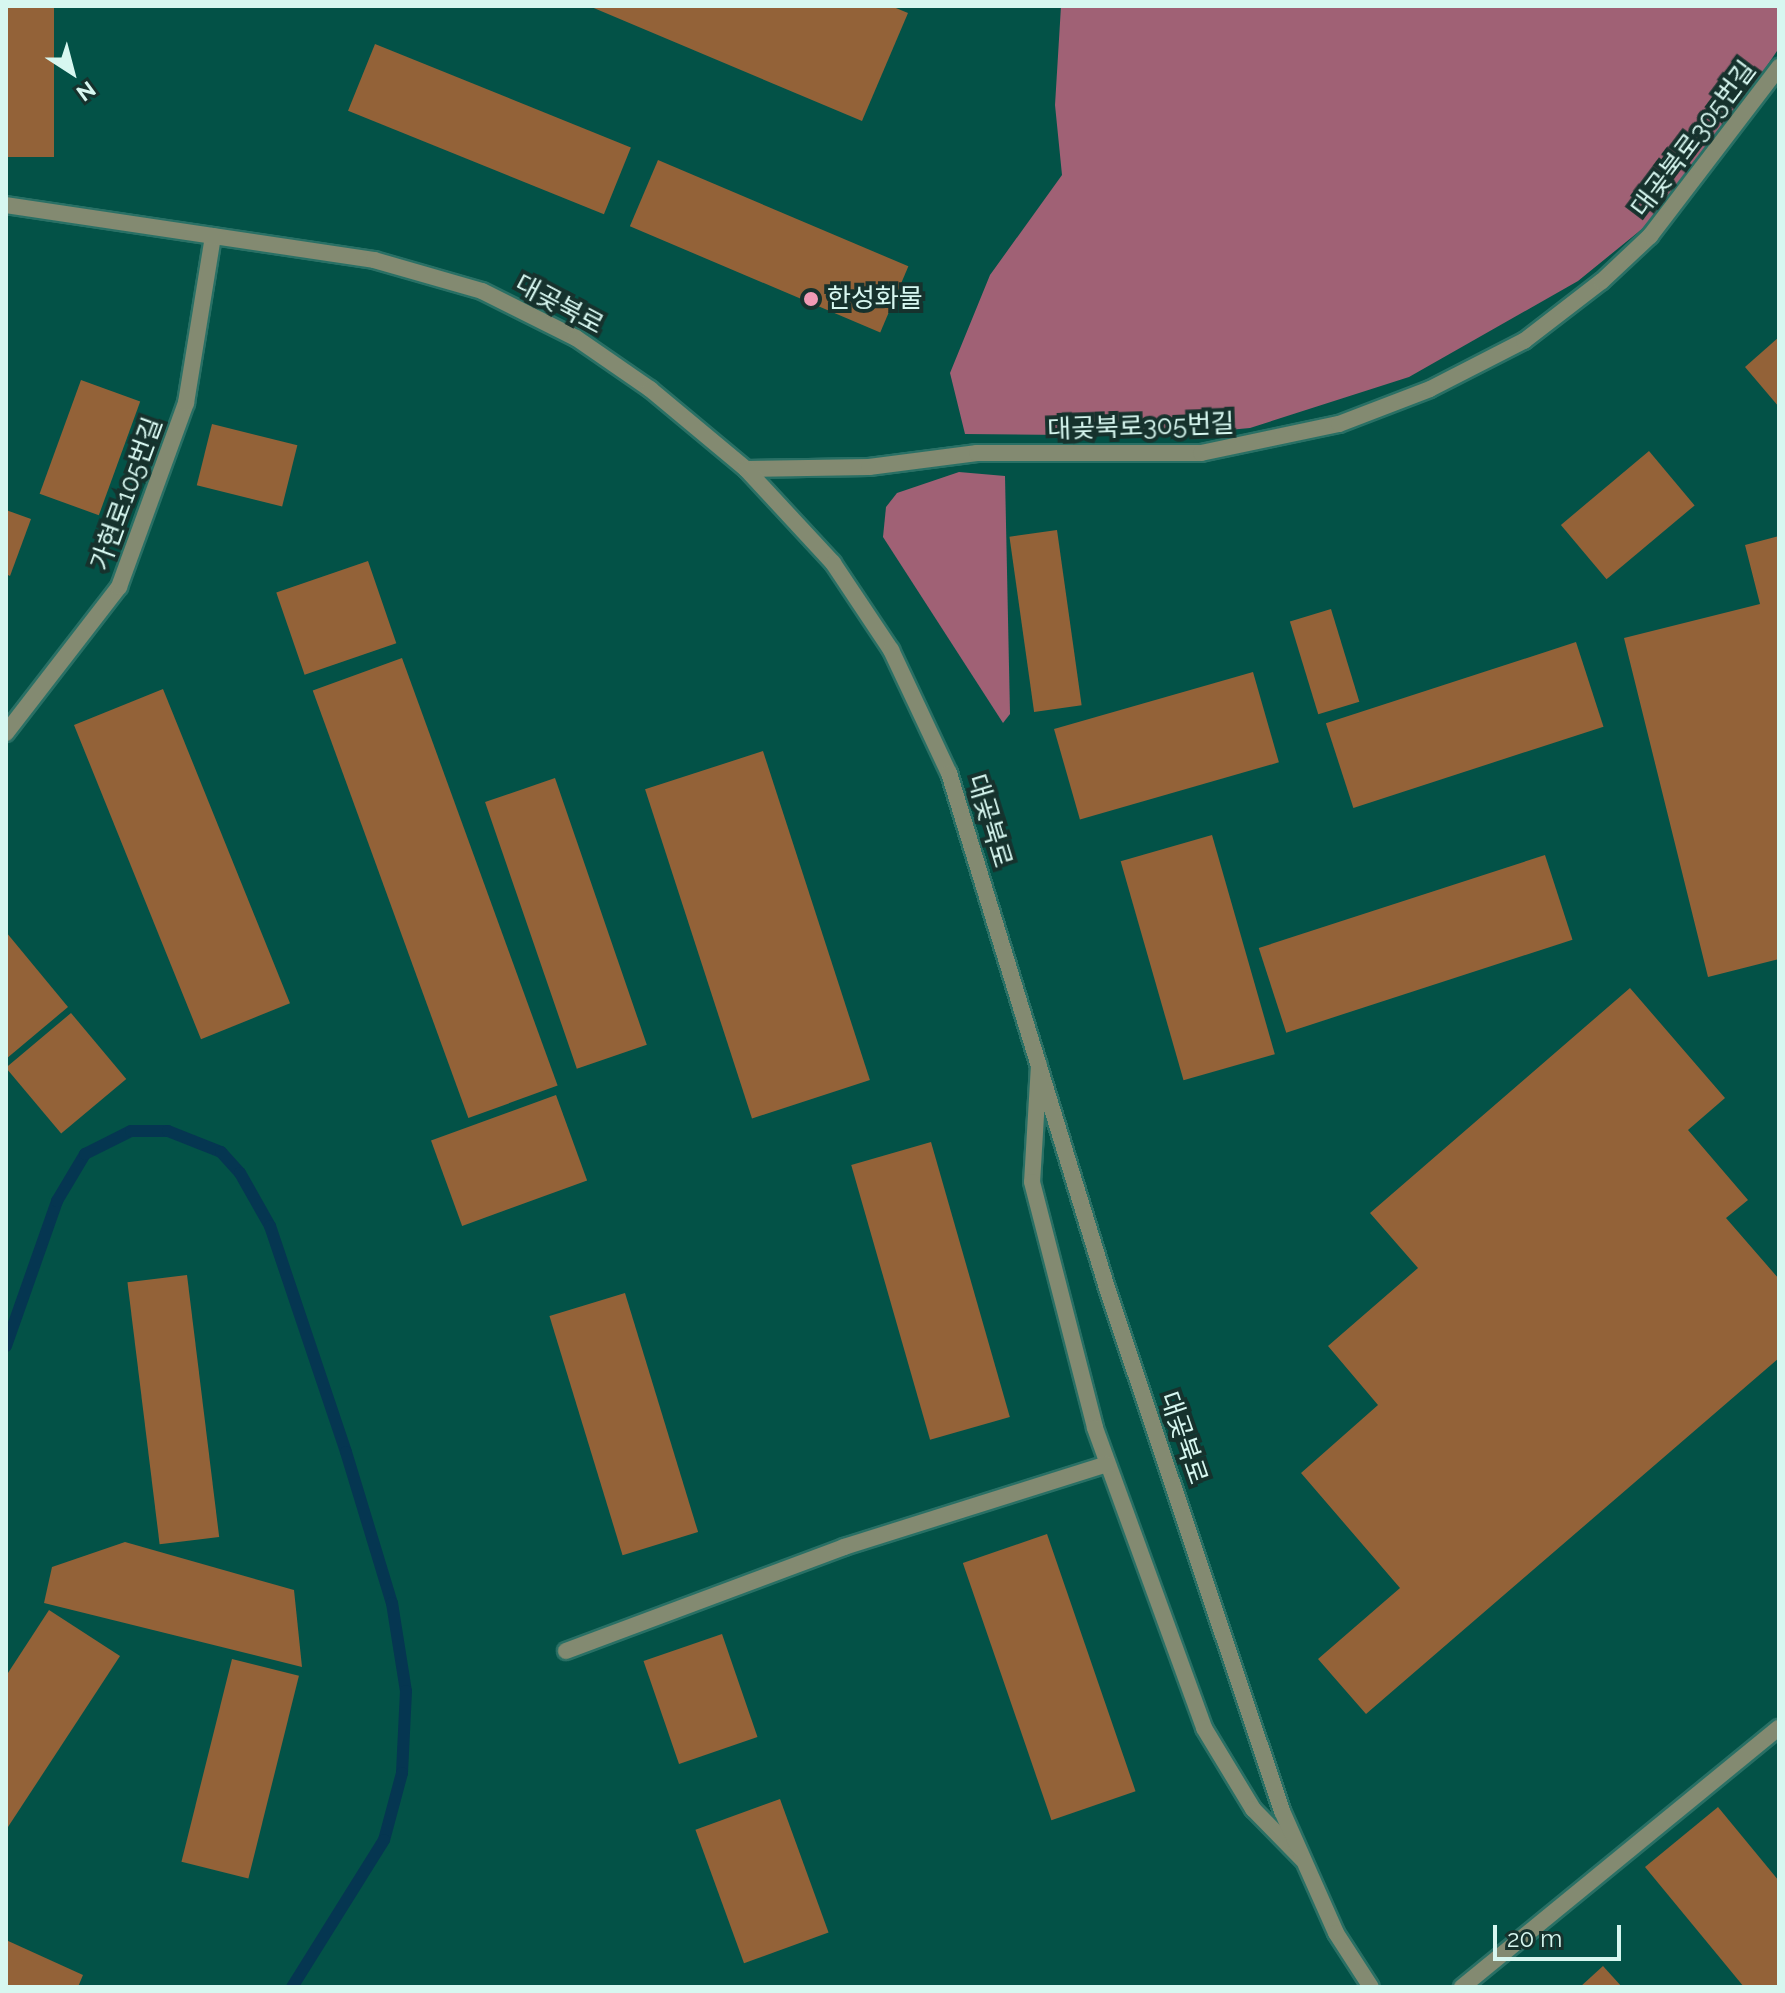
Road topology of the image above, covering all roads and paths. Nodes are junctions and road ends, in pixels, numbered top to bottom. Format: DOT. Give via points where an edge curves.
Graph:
graph roads {
  1 [pos="1779,67"];
  2 [pos="6,205"];
  3 [pos="213,236"];
  4 [pos="746,469"];
  5 [pos="6,733"];
  6 [pos="1039,1064"];
  7 [pos="1107,1464"];
  8 [pos="566,1651"];
  9 [pos="1779,1728"];
  10 [pos="1304,1861"];
  11 [pos="1371,1987"];
  12 [pos="1462,1987"];
  1 -- 4 [label="street, 대곶북로305번길" via="1641,245 1524,341 1430,389 1325,428 1201,453 977,453 869,467"];
  2 -- 3 [label="street, 대곶북로"];
  3 -- 4 [label="street, 대곶북로" via="374,260 482,291 576,338"];
  3 -- 5 [label="street, 가현로105번길" via="186,403 130,561 80,647"];
  4 -- 6 [label="street, 대곶북로" via="833,563 891,650 949,773"];
  6 -- 7 [label="street" via="1032,1182"];
  6 -- 10 [label="street, 대곶북로" via="1107,1288"];
  7 -- 8 [label="street" via="844,1547"];
  7 -- 10 [label="street" via="1204,1728 1253,1809"];
  9 -- 12 [label="street"];
  10 -- 11 [label="street, 대곶북로"];
}
